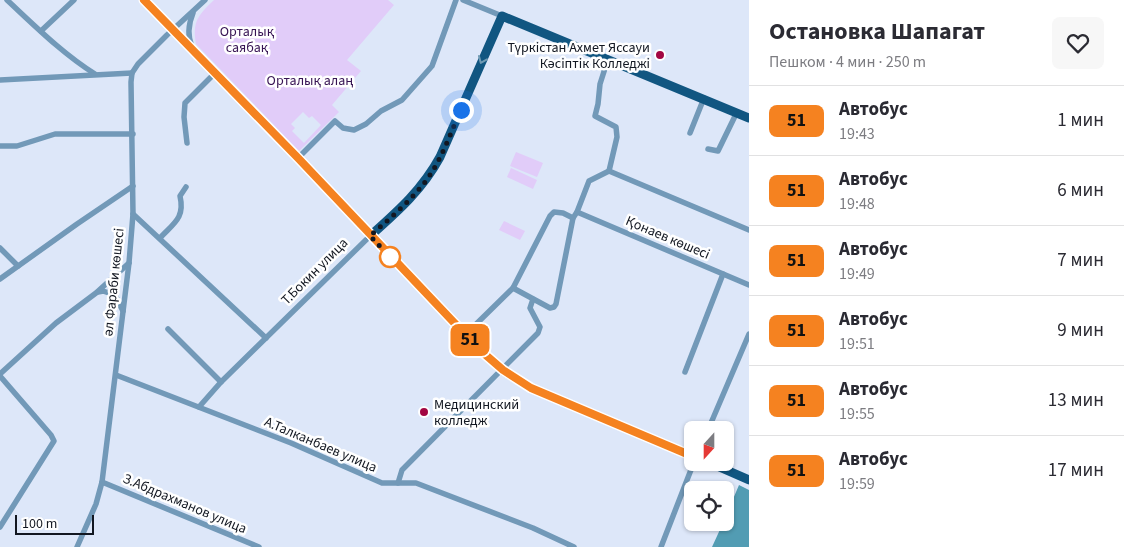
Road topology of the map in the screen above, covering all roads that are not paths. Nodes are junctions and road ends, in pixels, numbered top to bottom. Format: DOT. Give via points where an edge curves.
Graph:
graph roads {
  1 [pos="8,0"];
  2 [pos="74,0"];
  3 [pos="144,0"];
  4 [pos="205,0"];
  5 [pos="456,0"];
  6 [pos="462,0"];
  7 [pos="194,11"];
  8 [pos="502,16"];
  9 [pos="172,30"];
  10 [pos="41,31"];
  11 [pos="195,54"];
  12 [pos="608,59"];
  13 [pos="132,73"];
  14 [pos="215,73"];
  15 [pos="95,74"];
  16 [pos="1,79"];
  17 [pos="704,98"];
  18 [pos="737,112"];
  19 [pos="749,118"];
  20 [pos="690,133"];
  21 [pos="133,134"];
  22 [pos="187,143"];
  23 [pos="0,146"];
  24 [pos="708,149"];
  25 [pos="298,158"];
  26 [pos="609,171"];
  27 [pos="133,186"];
  28 [pos="186,187"];
  29 [pos="577,212"];
  30 [pos="133,214"];
  31 [pos="573,218"];
  32 [pos="749,230"];
  33 [pos="370,236"];
  34 [pos="160,238"];
  35 [pos="0,248"];
  36 [pos="129,263"];
  37 [pos="18,266"];
  38 [pos="723,274"];
  39 [pos="0,279"];
  40 [pos="749,285"];
  41 [pos="513,288"];
  42 [pos="96,293"];
  43 [pos="533,299"];
  44 [pos="123,311"];
  45 [pos="168,329"];
  46 [pos="749,334"];
  47 [pos="465,335"];
  48 [pos="266,338"];
  49 [pos="503,370"];
  50 [pos="684,372"];
  51 [pos="0,375"];
  52 [pos="116,375"];
  53 [pos="221,382"];
  54 [pos="199,407"];
  55 [pos="712,421"];
  56 [pos="684,453"];
  57 [pos="691,471"];
  58 [pos="732,471"];
  59 [pos="748,477"];
  60 [pos="102,482"];
  61 [pos="398,483"];
  62 [pos="0,527"];
  63 [pos="79,547"];
  64 [pos="259,547"];
  65 [pos="574,547"];
  66 [pos="661,547"];
  1 -- 10 [label="street"];
  2 -- 10 [label="street"];
  3 -- 9 [label="main road"];
  4 -- 7 [label="street"];
  5 -- 25 [label="street" via="432,66 402,100 354,130 335,121"];
  6 -- 8 [label="street"];
  7 -- 9 [label="street"];
  7 -- 11 [label="street" via="188,33"];
  8 -- 12 [label="main road"];
  8 -- 33 [label="main road, Т.Бокин улица, one-way" via="433,170 396,214"];
  9 -- 11 [label="main road"];
  9 -- 13 [label="street"];
  10 -- 15 [label="street"];
  11 -- 14 [label="main road"];
  12 -- 17 [label="main road"];
  12 -- 26 [label="street" via="595,116 616,127 617,137"];
  13 -- 15 [label="street"];
  13 -- 21 [label="street, әл Фараби көшесі"];
  14 -- 22 [label="street" via="185,104"];
  14 -- 25 [label="main road"];
  15 -- 16 [label="street"];
  17 -- 18 [label="main road"];
  17 -- 20 [label="street"];
  18 -- 19 [label="main road"];
  18 -- 24 [label="street" via="718,151"];
  21 -- 23 [label="street" via="55,134 17,146"];
  21 -- 27 [label="street, әл Фараби көшесі"];
  25 -- 33 [label="main road"];
  26 -- 29 [label="street" via="590,181"];
  26 -- 32 [label="street"];
  27 -- 30 [label="street, әл Фараби көшесі"];
  27 -- 37 [label="street"];
  28 -- 34 [label="street" via="180,196 179,219"];
  29 -- 31 [label="street"];
  29 -- 38 [label="street, Қонаев көшесі"];
  30 -- 34 [label="street"];
  30 -- 36 [label="street, әл Фараби көшесі"];
  31 -- 41 [label="street" via="554,212 550,216"];
  31 -- 43 [label="street" via="556,304 550,308"];
  33 -- 47 [label="main road"];
  33 -- 48 [label="street, Т.Бокин улица"];
  34 -- 48 [label="street"];
  35 -- 37 [label="street"];
  36 -- 42 [label="street"];
  36 -- 44 [label="street, әл Фараби көшесі"];
  37 -- 39 [label="street"];
  38 -- 40 [label="street, Қонаев көшесі"];
  38 -- 50 [label="street"];
  41 -- 43 [label="street"];
  41 -- 47 [label="street"];
  42 -- 44 [label="street" via="103,291 115,295"];
  42 -- 51 [label="street" via="56,323"];
  43 -- 49 [label="street" via="530,308 540,327 538,333"];
  44 -- 52 [label="street, әл Фараби көшесі"];
  45 -- 53 [label="street"];
  46 -- 55 [label="street"];
  47 -- 49 [label="main road"];
  48 -- 53 [label="street, Т.Бокин улица"];
  49 -- 56 [label="main road" via="531,388"];
  49 -- 61 [label="street" via="402,470"];
  51 -- 62 [label="street" via="54,441"];
  52 -- 54 [label="street, А.Талканбаев улица"];
  52 -- 60 [label="street, әл Фараби көшесі"];
  53 -- 54 [label="street, Т.Бокин улица"];
  54 -- 61 [label="street, А.Талканбаев улица" via="382,483"];
  57 -- 66 [label="street"];
  58 -- 59 [label="main road"];
  60 -- 63 [label="street, әл Фараби көшесі"];
  60 -- 64 [label="street, З.Абдрахманов улица"];
  61 -- 65 [label="street, А.Талканбаев улица" via="416,483"];
}
